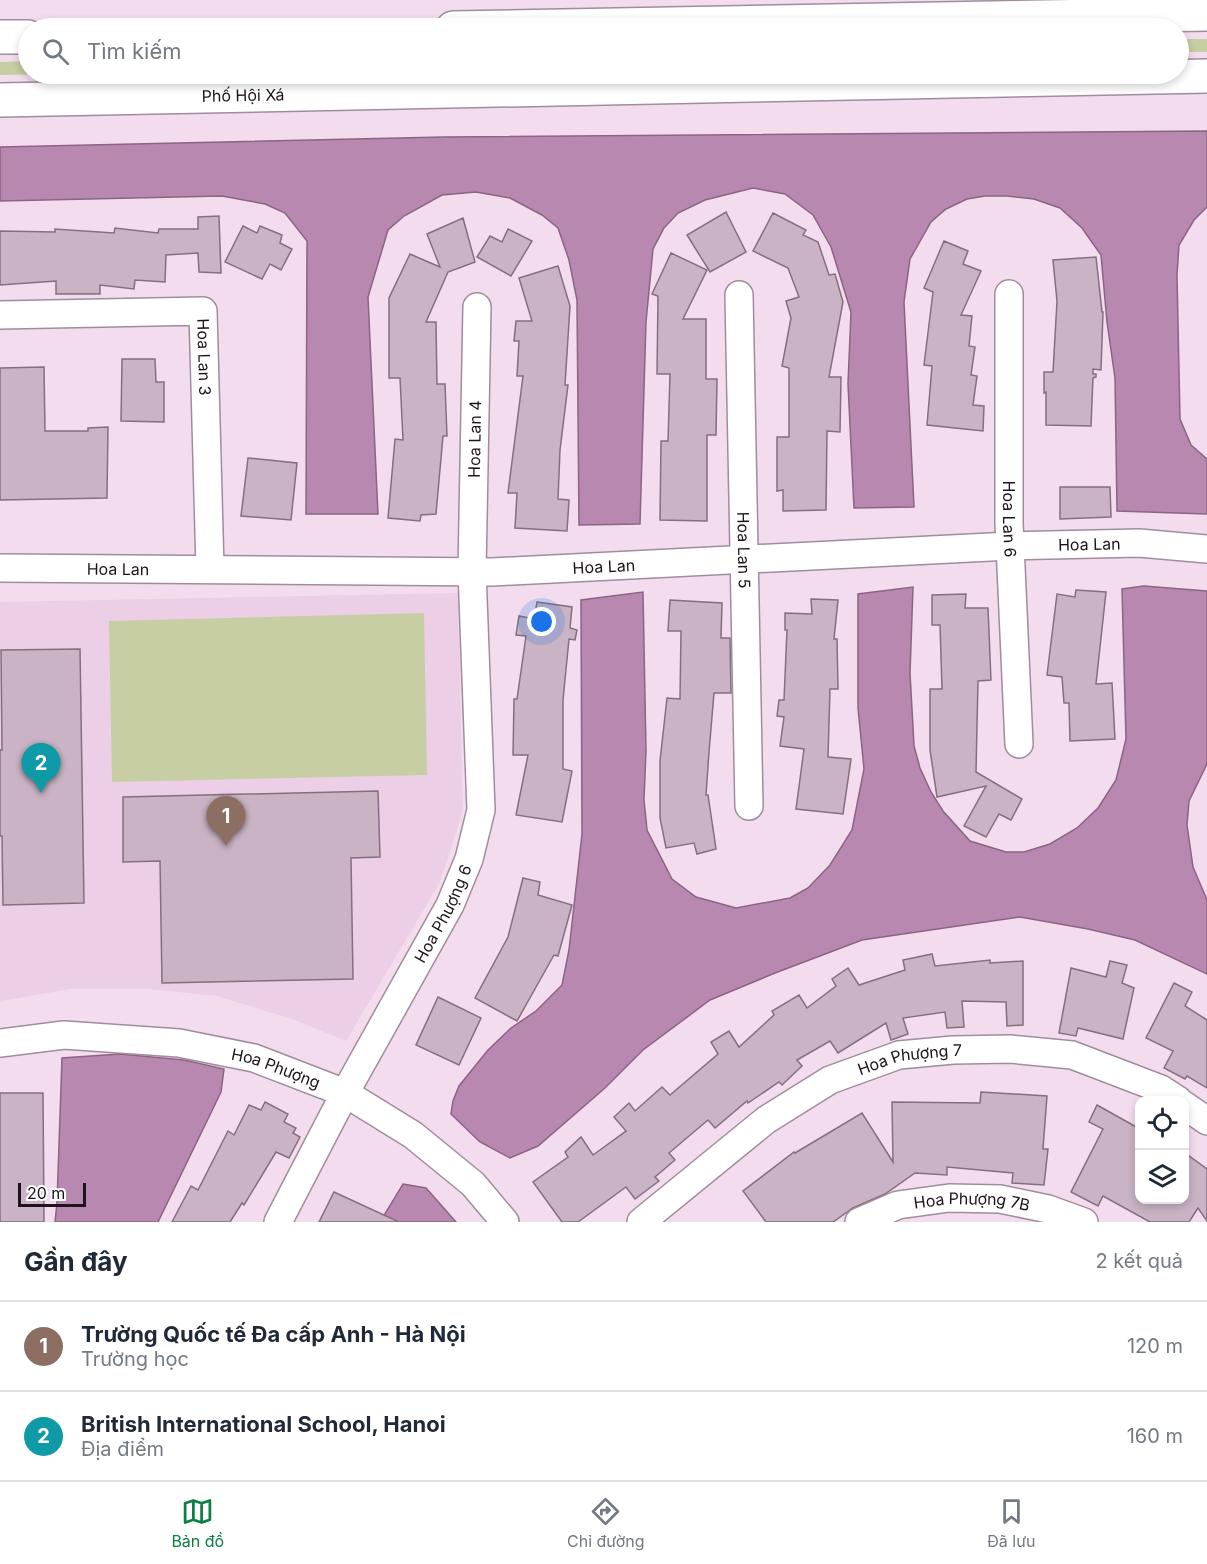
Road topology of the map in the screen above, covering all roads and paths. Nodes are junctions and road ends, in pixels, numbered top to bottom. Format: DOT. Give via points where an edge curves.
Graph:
graph roads {
  1 [pos="1207,14"];
  2 [pos="992,18"];
  3 [pos="0,37"];
  4 [pos="18,37"];
  5 [pos="1189,76"];
  6 [pos="1207,76"];
  7 [pos="805,84"];
  8 [pos="0,100"];
  9 [pos="1009,294"];
  10 [pos="738,295"];
  11 [pos="477,307"];
  12 [pos="0,315"];
  13 [pos="1010,546"];
  14 [pos="1207,549"];
  15 [pos="743,559"];
  16 [pos="0,568"];
  17 [pos="210,569"];
  18 [pos="472,571"];
  19 [pos="1019,744"];
  20 [pos="749,806"];
  21 [pos="0,1043"];
  22 [pos="345,1093"];
  23 [pos="1171,1096"];
  24 [pos="1189,1108"];
  25 [pos="1207,1121"];
  26 [pos="672,1196"];
  27 [pos="278,1222"];
  28 [pos="506,1222"];
  29 [pos="641,1222"];
  30 [pos="661,1222"];
  31 [pos="860,1222"];
  32 [pos="1084,1222"];
  1 -- 2 [label="main road"];
  3 -- 4 [label="main road"];
  5 -- 6 [label="main road, Phố Hội Xá"];
  7 -- 8 [label="main road, Phố Hội Xá"];
  9 -- 13 [label="street, Hoa Lan 6"];
  10 -- 15 [label="street, Hoa Lan 5"];
  11 -- 18 [label="street, Hoa Lan 4"];
  12 -- 17 [label="street, Hoa Lan 3" via="203,310"];
  13 -- 14 [label="street, Hoa Lan" via="1139,543"];
  13 -- 15 [label="street, Hoa Lan"];
  13 -- 19 [label="street, Hoa Lan 6"];
  15 -- 18 [label="street, Hoa Lan"];
  15 -- 20 [label="street, Hoa Lan 5"];
  16 -- 17 [label="street, Hoa Lan"];
  17 -- 18 [label="street, Hoa Lan"];
  18 -- 22 [label="street, Hoa Phượng 6" via="481,810 469,859 450,905"];
  21 -- 22 [label="street, Hoa Phượng" via="64,1035 179,1043 254,1058"];
  22 -- 27 [label="street, Hoa Phượng 6"];
  22 -- 28 [label="street, Hoa Phượng" via="413,1135 473,1184"];
  23 -- 26 [label="street, Hoa Phượng 7" via="1072,1055 1010,1049 899,1054 830,1080 784,1108"];
  24 -- 25 [label="street"];
  26 -- 29 [label="street, Hoa Phượng 7"];
  26 -- 30 [label="street, Hoa Phượng 7"];
  31 -- 32 [label="street, Hoa Phượng 7B" via="898,1206 949,1198 1000,1199 1048,1209"];
}
